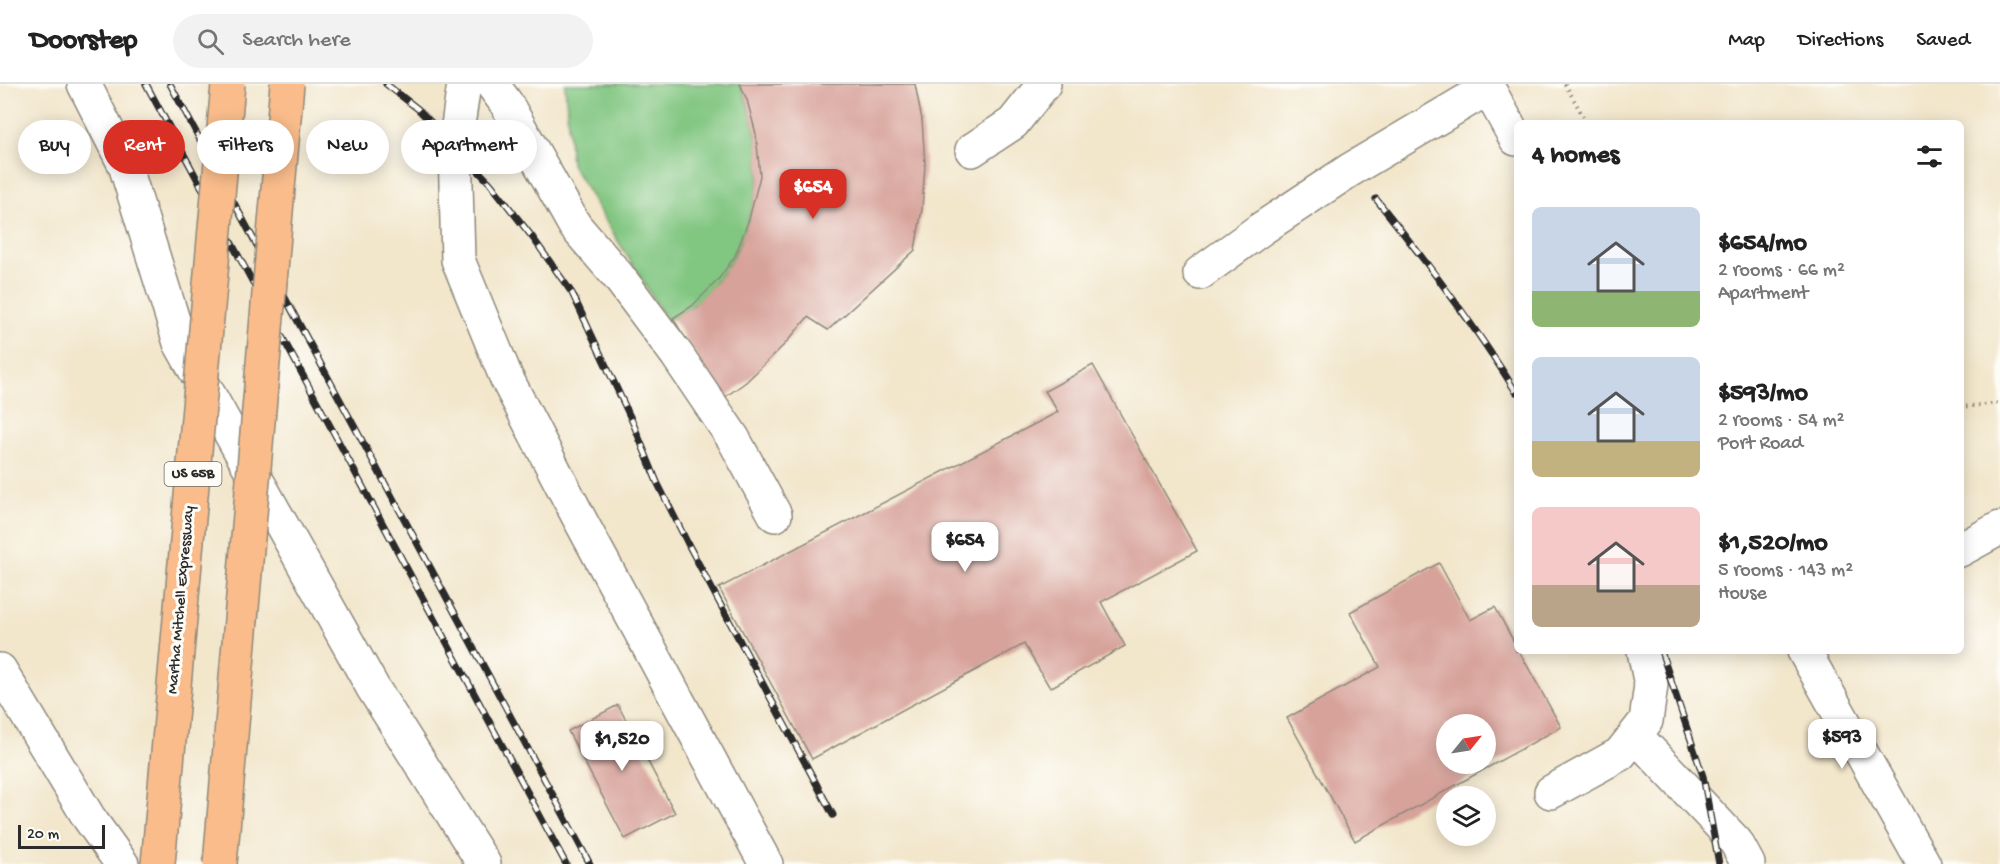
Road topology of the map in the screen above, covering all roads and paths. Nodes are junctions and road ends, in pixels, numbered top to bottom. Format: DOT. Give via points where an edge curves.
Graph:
graph roads {
  1 [pos="84,84"];
  2 [pos="228,84"];
  3 [pos="287,84"];
  4 [pos="464,84"];
  5 [pos="492,84"];
  6 [pos="1044,84"];
  7 [pos="1565,84"];
  8 [pos="1487,86"];
  9 [pos="1585,120"];
  10 [pos="1514,135"];
  11 [pos="972,150"];
  12 [pos="1200,273"];
  13 [pos="2000,403"];
  14 [pos="1964,407"];
  15 [pos="776,515"];
  16 [pos="2000,528"];
  17 [pos="1964,548"];
  18 [pos="1645,654"];
  19 [pos="1806,654"];
  20 [pos="0,670"];
  21 [pos="1635,735"];
  22 [pos="1551,792"];
  23 [pos="122,864"];
  24 [pos="158,864"];
  25 [pos="220,864"];
  26 [pos="484,864"];
  27 [pos="766,864"];
  28 [pos="1748,864"];
  29 [pos="1924,864"];
  1 -- 26 [label="street" via="125,165 180,343 373,688"];
  2 -- 24 [label="highway, Martha Mitchell Expressway / US 65B, bridge"];
  3 -- 25 [label="highway, bridge"];
  4 -- 27 [label="street" via="455,146 458,260 506,377"];
  5 -- 15 [label="street" via="575,226 677,355 733,438"];
  6 -- 11 [label="street" via="1012,123"];
  7 -- 9 [label="path"];
  8 -- 10 [label="street"];
  8 -- 12 [label="street" via="1350,170"];
  13 -- 14 [label="path"];
  16 -- 17 [label="street"];
  18 -- 21 [label="street" via="1652,685 1646,721"];
  19 -- 29 [label="street"];
  20 -- 23 [label="street" via="89,818"];
  21 -- 22 [label="street" via="1620,754"];
  21 -- 28 [label="street" via="1736,842"];
}
